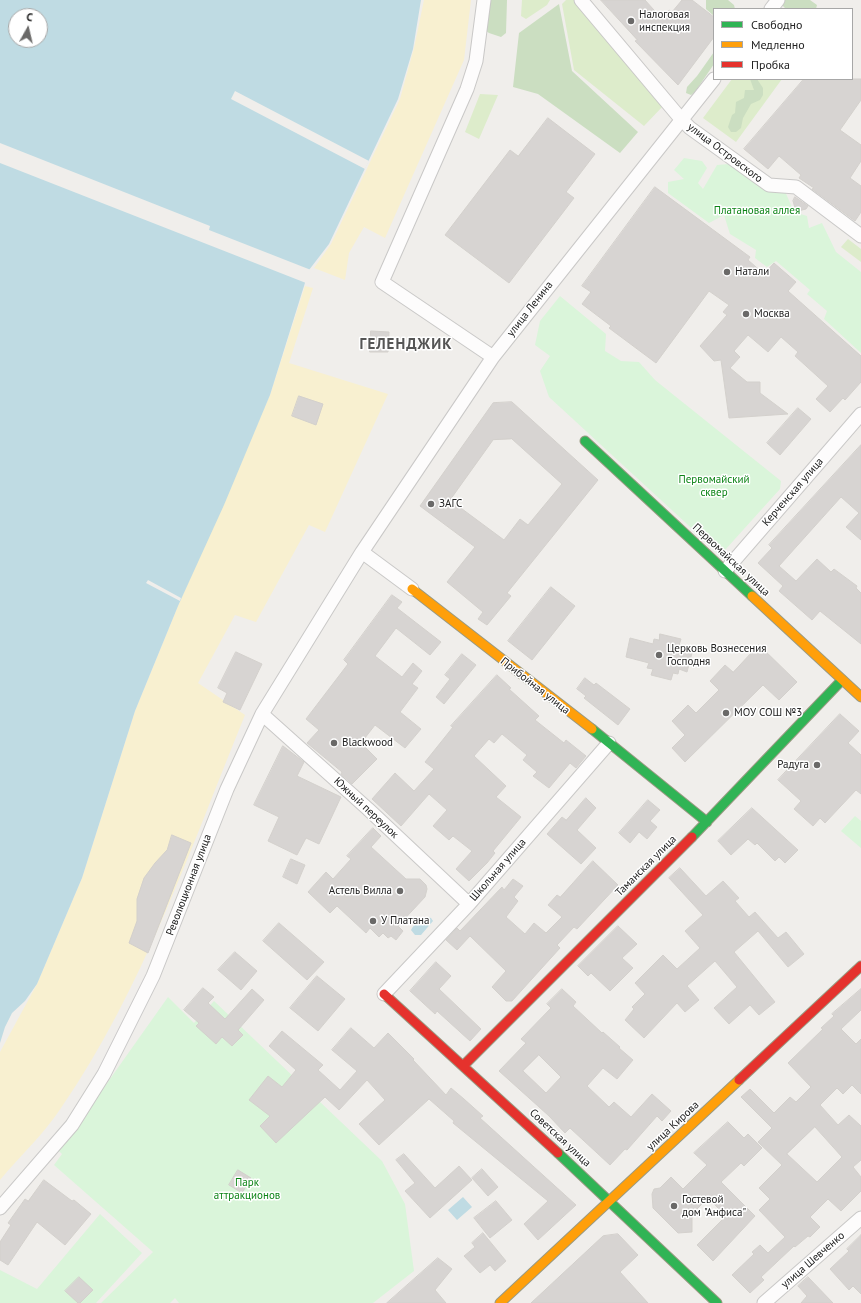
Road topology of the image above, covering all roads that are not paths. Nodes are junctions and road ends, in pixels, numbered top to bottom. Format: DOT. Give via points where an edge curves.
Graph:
graph roads {
  1 [pos="484,0"];
  2 [pos="581,0"];
  3 [pos="778,0"];
  4 [pos="772,8"];
  5 [pos="713,80"];
  6 [pos="681,119"];
  7 [pos="861,236"];
  8 [pos="492,357"];
  9 [pos="861,414"];
  10 [pos="584,441"];
  11 [pos="362,552"];
  12 [pos="725,571"];
  13 [pos="412,590"];
  14 [pos="842,680"];
  15 [pos="861,697"];
  16 [pos="262,714"];
  17 [pos="609,743"];
  18 [pos="707,822"];
  19 [pos="469,904"];
  20 [pos="861,966"];
  21 [pos="384,994"];
  22 [pos="463,1066"];
  23 [pos="611,1201"];
  24 [pos="0,1208"];
  25 [pos="861,1218"];
  26 [pos="500,1303"];
  27 [pos="717,1303"];
  28 [pos="764,1303"];
  1 -- 8 [label="street" via="476,62 467,89 382,282"];
  2 -- 6 [label="street, улица Островского"];
  3 -- 4 [label="street"];
  5 -- 6 [label="street, улица Ленина"];
  6 -- 7 [label="street, улица Островского" via="769,185 796,187"];
  6 -- 8 [label="street, улица Ленина"];
  8 -- 11 [label="street, улица Ленина"];
  9 -- 12 [label="street, Керченская улица"];
  10 -- 12 [label="street, Первомайская улица"];
  11 -- 13 [label="street, Прибойная улица"];
  11 -- 16 [label="street, Революционная улица"];
  12 -- 14 [label="street, Первомайская улица"];
  13 -- 17 [label="street, Прибойная улица"];
  14 -- 15 [label="street, Первомайская улица"];
  14 -- 18 [label="street, Таманская улица"];
  16 -- 19 [label="street, Южный переулок"];
  16 -- 24 [label="street, Революционная улица" via="227,789 153,976 104,1074 72,1125"];
  17 -- 18 [label="street, Прибойная улица"];
  17 -- 19 [label="street, Школьная улица"];
  18 -- 22 [label="street, Таманская улица"];
  19 -- 21 [label="street, Школьная улица"];
  20 -- 23 [label="street, улица Кирова"];
  21 -- 22 [label="street, Советская улица"];
  22 -- 23 [label="street, Советская улица"];
  23 -- 26 [label="street, улица Кирова"];
  23 -- 27 [label="street, Советская улица"];
  25 -- 28 [label="street, улица Шевченко"];
}
